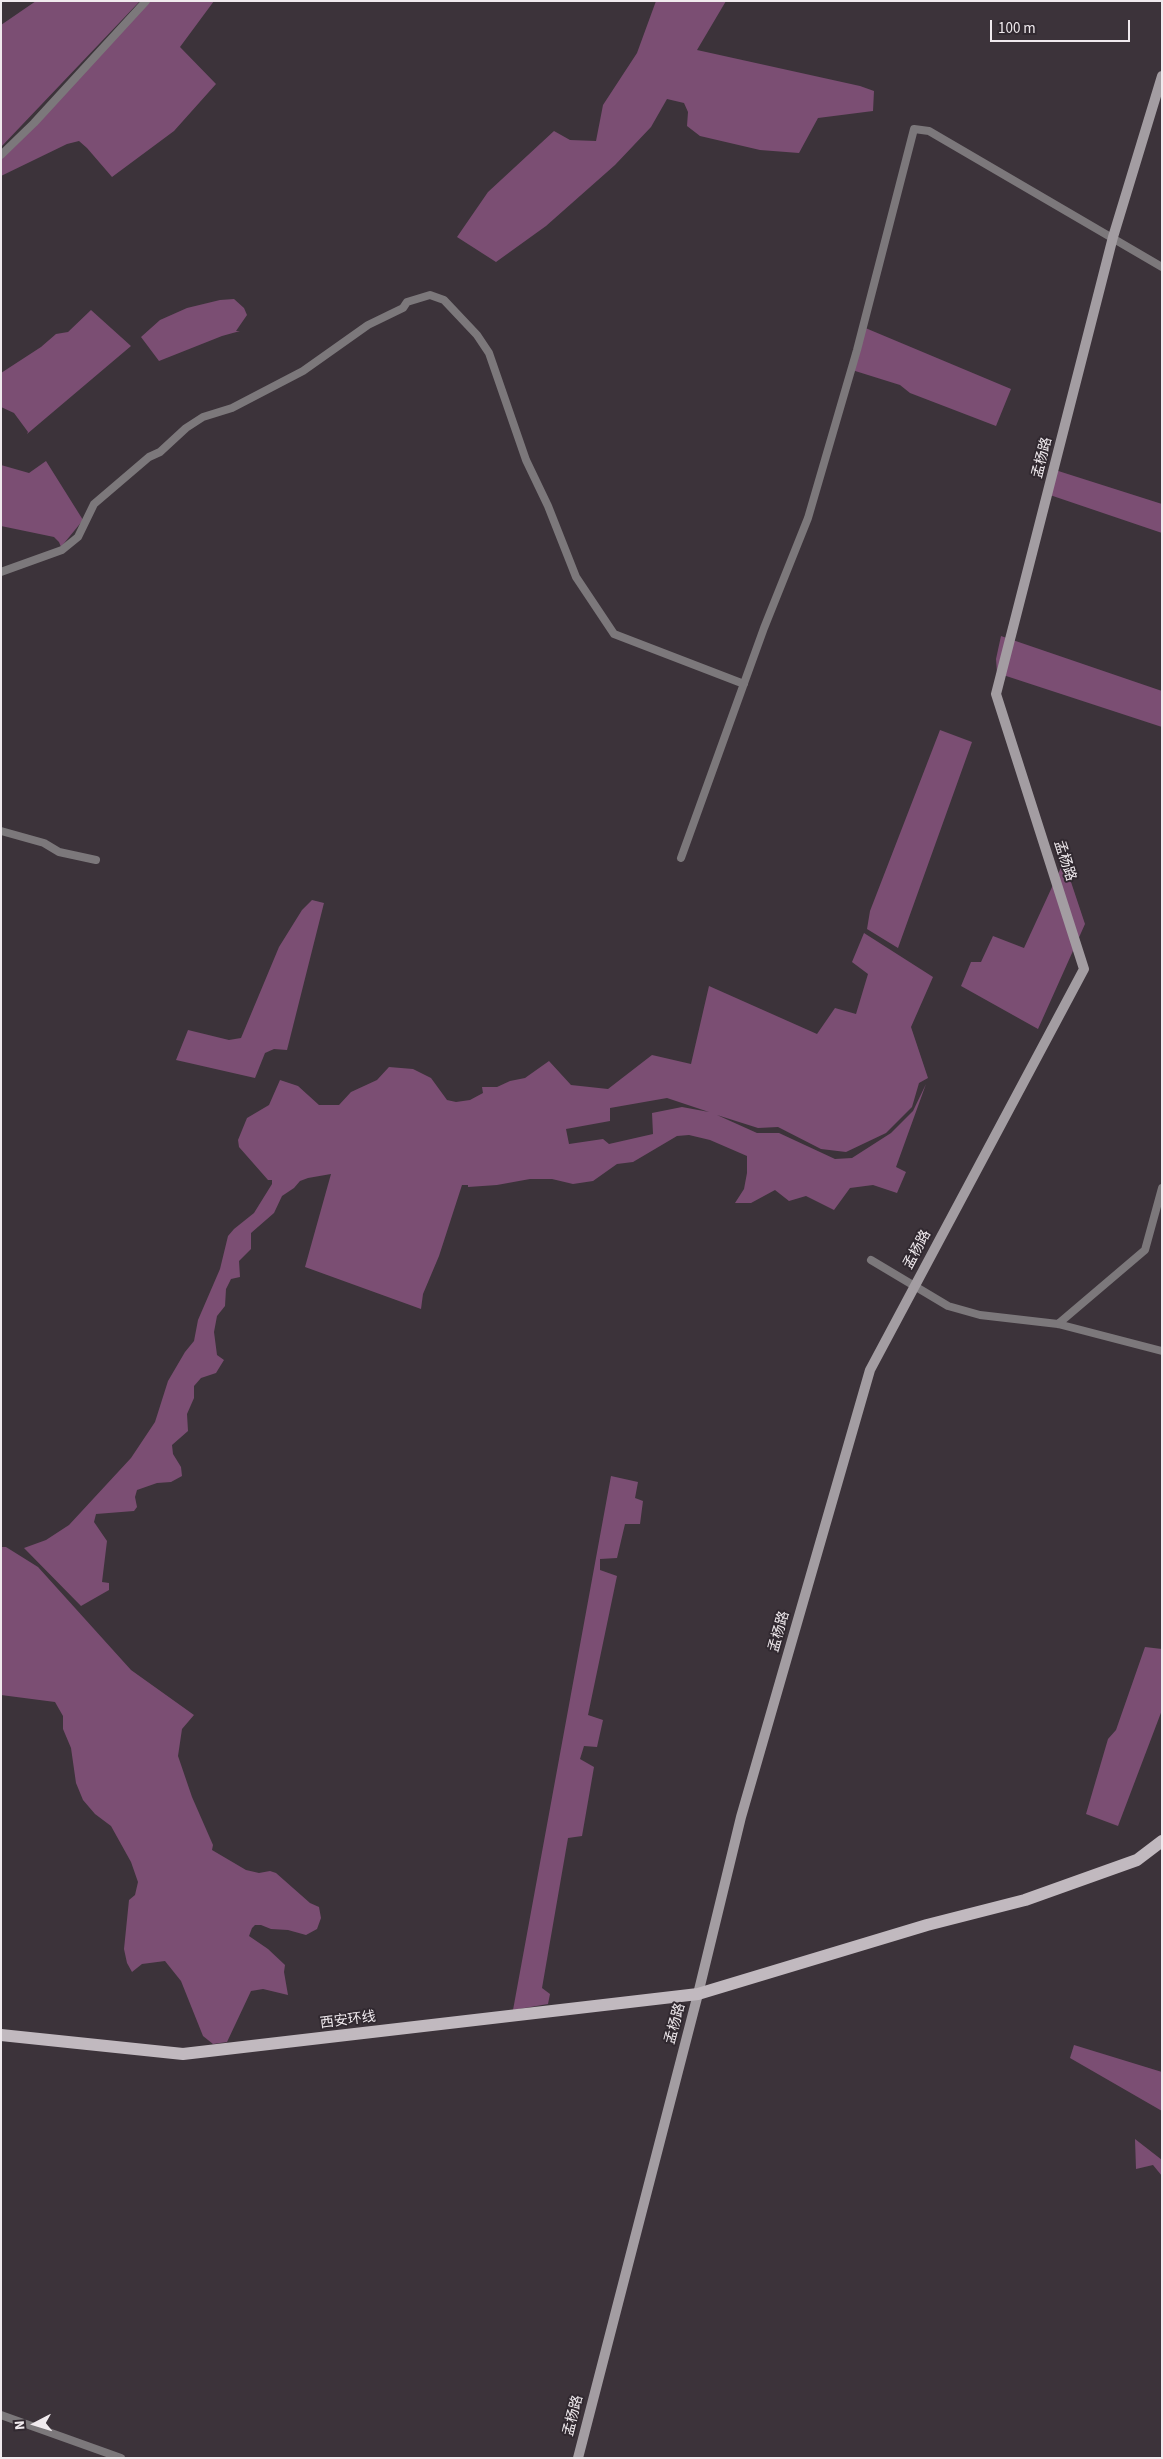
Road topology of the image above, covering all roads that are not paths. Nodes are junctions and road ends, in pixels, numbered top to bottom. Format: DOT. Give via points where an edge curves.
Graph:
graph roads {
  1 [pos="146,1"];
  2 [pos="1162,76"];
  3 [pos="1,155"];
  4 [pos="1113,237"];
  5 [pos="1162,267"];
  6 [pos="1,572"];
  7 [pos="744,684"];
  8 [pos="1,831"];
  9 [pos="681,858"];
  10 [pos="96,860"];
  11 [pos="1162,1188"];
  12 [pos="871,1260"];
  13 [pos="914,1286"];
  14 [pos="1058,1324"];
  15 [pos="1162,1351"];
  16 [pos="1162,1841"];
  17 [pos="698,1994"];
  18 [pos="1,2035"];
  19 [pos="1,2416"];
  20 [pos="121,2458"];
  21 [pos="578,2458"];
  1 -- 3 [label="street"];
  2 -- 4 [label="main road, 孟杨路"];
  4 -- 5 [label="street"];
  4 -- 7 [label="street" via="929,130 914,129 857,350 808,518"];
  4 -- 13 [label="main road, 孟杨路" via="996,694 1084,969"];
  6 -- 7 [label="street" via="62,550 78,537 94,504 203,417 232,408 304,371 368,325 403,308 407,302 430,296 444,300 477,335 489,353 526,460 576,577 614,634"];
  7 -- 9 [label="street"];
  8 -- 10 [label="street" via="44,843 59,852"];
  11 -- 14 [label="street" via="1145,1250"];
  12 -- 13 [label="street"];
  13 -- 14 [label="street" via="948,1306 980,1315"];
  13 -- 17 [label="main road, 孟杨路" via="870,1370 741,1817"];
  14 -- 15 [label="street"];
  16 -- 17 [label="main road, 西安环线" via="1137,1860 1025,1900 927,1925"];
  17 -- 18 [label="main road, 西安环线" via="182,2054"];
  17 -- 21 [label="main road, 孟杨路"];
  19 -- 20 [label="street"];
}
